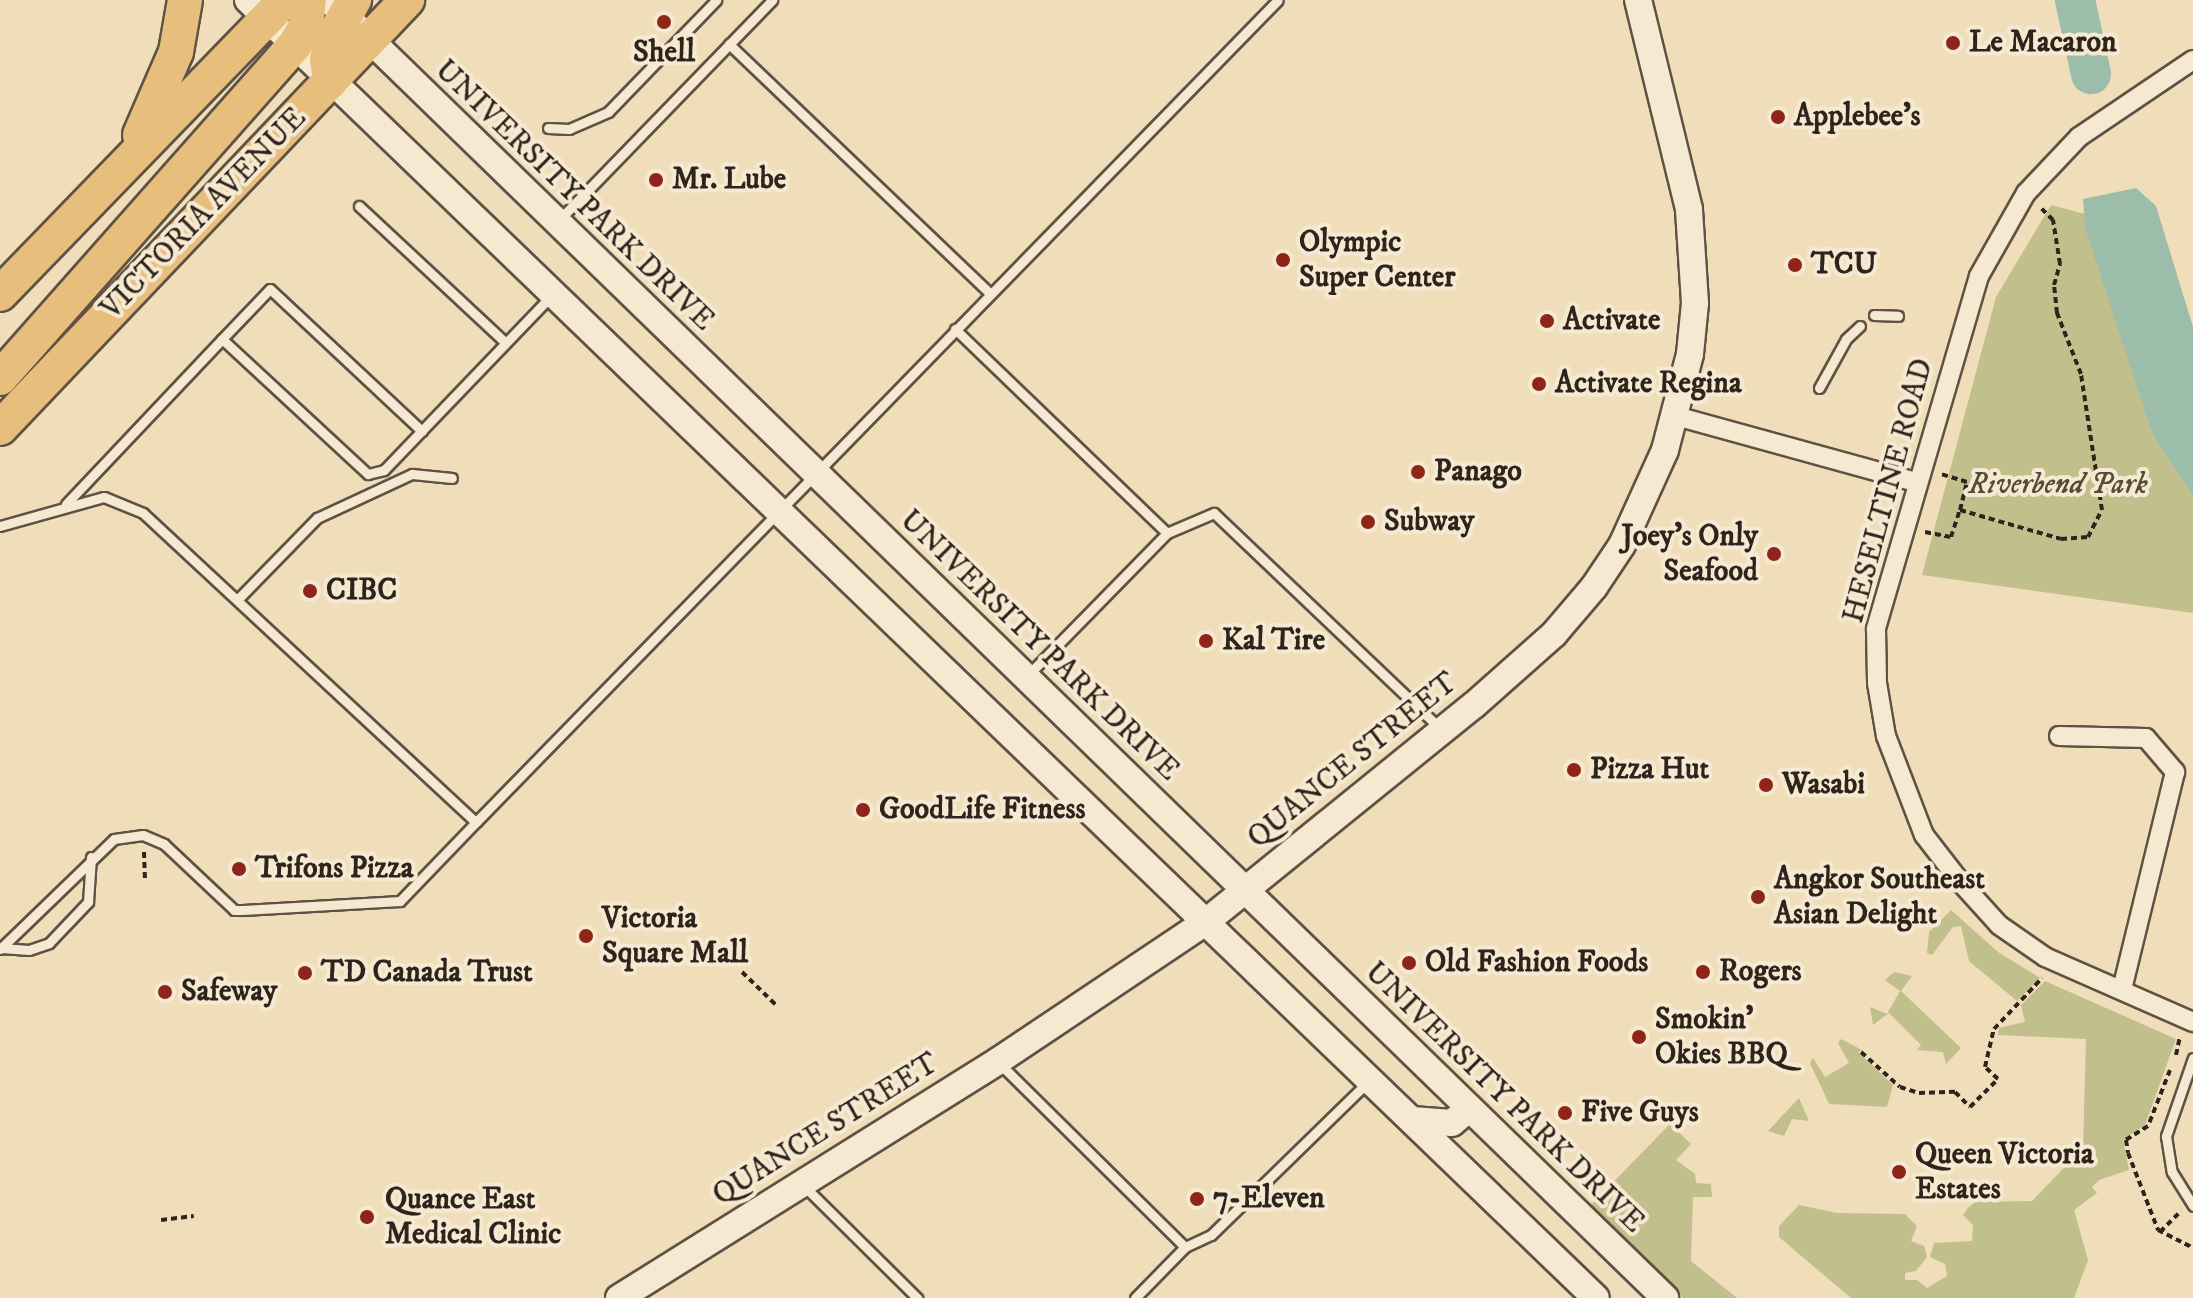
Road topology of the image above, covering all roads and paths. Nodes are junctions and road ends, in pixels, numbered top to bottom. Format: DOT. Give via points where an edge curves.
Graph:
graph roads {
  1 [pos="185,0"];
  2 [pos="309,0"];
  3 [pos="407,0"];
  4 [pos="716,0"];
  5 [pos="772,0"];
  6 [pos="1278,0"];
  7 [pos="1638,0"];
  8 [pos="342,5"];
  9 [pos="266,6"];
  10 [pos="371,40"];
  11 [pos="729,44"];
  12 [pos="294,46"];
  13 [pos="2193,60"];
  14 [pos="330,82"];
  15 [pos="548,128"];
  16 [pos="126,164"];
  17 [pos="2026,193"];
  18 [pos="359,206"];
  19 [pos="555,224"];
  20 [pos="990,293"];
  21 [pos="0,294"];
  22 [pos="551,296"];
  23 [pos="1874,315"];
  24 [pos="1898,316"];
  25 [pos="1860,326"];
  26 [pos="955,329"];
  27 [pos="222,339"];
  28 [pos="505,342"];
  29 [pos="0,378"];
  30 [pos="1819,388"];
  31 [pos="1676,416"];
  32 [pos="0,428"];
  33 [pos="422,431"];
  34 [pos="815,475"];
  35 [pos="1918,475"];
  36 [pos="452,478"];
  37 [pos="60,508"];
  38 [pos="1960,510"];
  39 [pos="778,512"];
  40 [pos="0,526"];
  41 [pos="1904,528"];
  42 [pos="1167,533"];
  43 [pos="237,600"];
  44 [pos="1027,676"];
  45 [pos="1444,731"];
  46 [pos="2059,736"];
  47 [pos="476,822"];
  48 [pos="143,835"];
  49 [pos="91,857"];
  50 [pos="145,881"];
  51 [pos="1245,891"];
  52 [pos="1207,921"];
  53 [pos="1,948"];
  54 [pos="2058,962"];
  55 [pos="742,972"];
  56 [pos="2122,989"];
  57 [pos="776,1005"];
  58 [pos="2193,1022"];
  59 [pos="1861,1052"];
  60 [pos="2193,1058"];
  61 [pos="998,1061"];
  62 [pos="1370,1080"];
  63 [pos="1469,1108"];
  64 [pos="1412,1120"];
  65 [pos="801,1184"];
  66 [pos="2192,1203"];
  67 [pos="194,1216"];
  68 [pos="161,1220"];
  69 [pos="501,1222"];
  70 [pos="2160,1232"];
  71 [pos="523,1244"];
  72 [pos="1185,1247"];
  73 [pos="619,1298"];
  74 [pos="917,1298"];
  75 [pos="1135,1298"];
  76 [pos="1596,1298"];
  77 [pos="1665,1298"];
  1 -- 16 [label="highway" via="176,52"];
  2 -- 12 [label="highway" via="306,27"];
  3 -- 10 [label="highway, VICTORIA AVENUE"];
  4 -- 15 [label="lane" via="608,112 569,129"];
  5 -- 11 [label="lane"];
  6 -- 20 [label="lane"];
  7 -- 31 [label="street, QUANCE STREET" via="1689,209 1695,303"];
  8 -- 10 [label="street, UNIVERSITY PARK DRIVE"];
  8 -- 14 [label="highway" via="327,59"];
  9 -- 12 [label="street"];
  9 -- 16 [label="highway"];
  10 -- 14 [label="highway, VICTORIA AVENUE"];
  10 -- 19 [label="street, UNIVERSITY PARK DRIVE"];
  11 -- 19 [label="lane"];
  11 -- 20 [label="lane"];
  12 -- 14 [label="street"];
  12 -- 29 [label="highway"];
  13 -- 17 [label="street, HESELTINE ROAD" via="2079,137"];
  14 -- 22 [label="street"];
  14 -- 32 [label="highway, VICTORIA AVENUE"];
  16 -- 21 [label="highway"];
  17 -- 35 [label="street, HESELTINE ROAD" via="1979,276"];
  17 -- 38 [label="path" via="2053,220 2060,264 2054,285 2057,313 2081,374 2102,510 2088,537 2061,539"];
  18 -- 28 [label="lane"];
  19 -- 34 [label="street, UNIVERSITY PARK DRIVE"];
  20 -- 26 [label="lane"];
  22 -- 28 [label="lane"];
  22 -- 39 [label="street"];
  23 -- 24 [label="lane"];
  25 -- 30 [label="lane" via="1846,339"];
  26 -- 34 [label="lane"];
  26 -- 42 [label="lane"];
  27 -- 33 [label="lane" via="368,474 384,470"];
  27 -- 33 [label="lane" via="270,289"];
  27 -- 37 [label="lane" via="117,446 83,490"];
  28 -- 33 [label="lane"];
  31 -- 35 [label="street"];
  31 -- 45 [label="street, QUANCE STREET" via="1650,489 1594,587 1554,634"];
  34 -- 39 [label="lane"];
  34 -- 44 [label="street, UNIVERSITY PARK DRIVE"];
  35 -- 38 [label="path" via="1967,482"];
  35 -- 41 [label="street, HESELTINE ROAD"];
  36 -- 43 [label="lane" via="412,474 317,518"];
  37 -- 40 [label="lane"];
  37 -- 43 [label="lane" via="104,497 133,508"];
  38 -- 41 [label="path" via="1951,537"];
  39 -- 47 [label="lane"];
  39 -- 52 [label="street"];
  41 -- 54 [label="street, HESELTINE ROAD" via="1876,629 1877,683 1886,736 1934,847 1999,925"];
  42 -- 44 [label="lane"];
  42 -- 45 [label="lane" via="1214,513"];
  43 -- 47 [label="lane"];
  44 -- 51 [label="street, UNIVERSITY PARK DRIVE"];
  45 -- 51 [label="street, QUANCE STREET"];
  46 -- 56 [label="street" via="2146,738 2175,772"];
  47 -- 48 [label="lane" via="400,901 243,910 234,910 164,844"];
  48 -- 49 [label="lane" via="114,839"];
  48 -- 50 [label="path"];
  49 -- 53 [label="lane"];
  49 -- 53 [label="lane" via="88,902 49,943 29,950"];
  51 -- 52 [label="street, QUANCE STREET"];
  51 -- 63 [label="street, UNIVERSITY PARK DRIVE"];
  52 -- 61 [label="street, QUANCE STREET"];
  52 -- 62 [label="street"];
  54 -- 56 [label="street, HESELTINE ROAD"];
  54 -- 59 [label="path" via="1994,1029 1985,1067 1998,1079 1970,1107 1955,1092 1919,1093 1900,1087"];
  55 -- 57 [label="path"];
  56 -- 58 [label="street, HESELTINE ROAD"];
  60 -- 66 [label="lane" via="2166,1136 2172,1172"];
  61 -- 65 [label="street, QUANCE STREET"];
  61 -- 72 [label="lane"];
  62 -- 64 [label="street"];
  62 -- 72 [label="lane" via="1211,1235"];
  63 -- 64 [label="street" via="1452,1123"];
  63 -- 77 [label="street, UNIVERSITY PARK DRIVE"];
  64 -- 76 [label="street"];
  65 -- 73 [label="street, QUANCE STREET"];
  65 -- 74 [label="lane"];
  66 -- 70 [label="path"];
  67 -- 68 [label="path"];
  69 -- 71 [label="path"];
  72 -- 75 [label="lane"];
}
